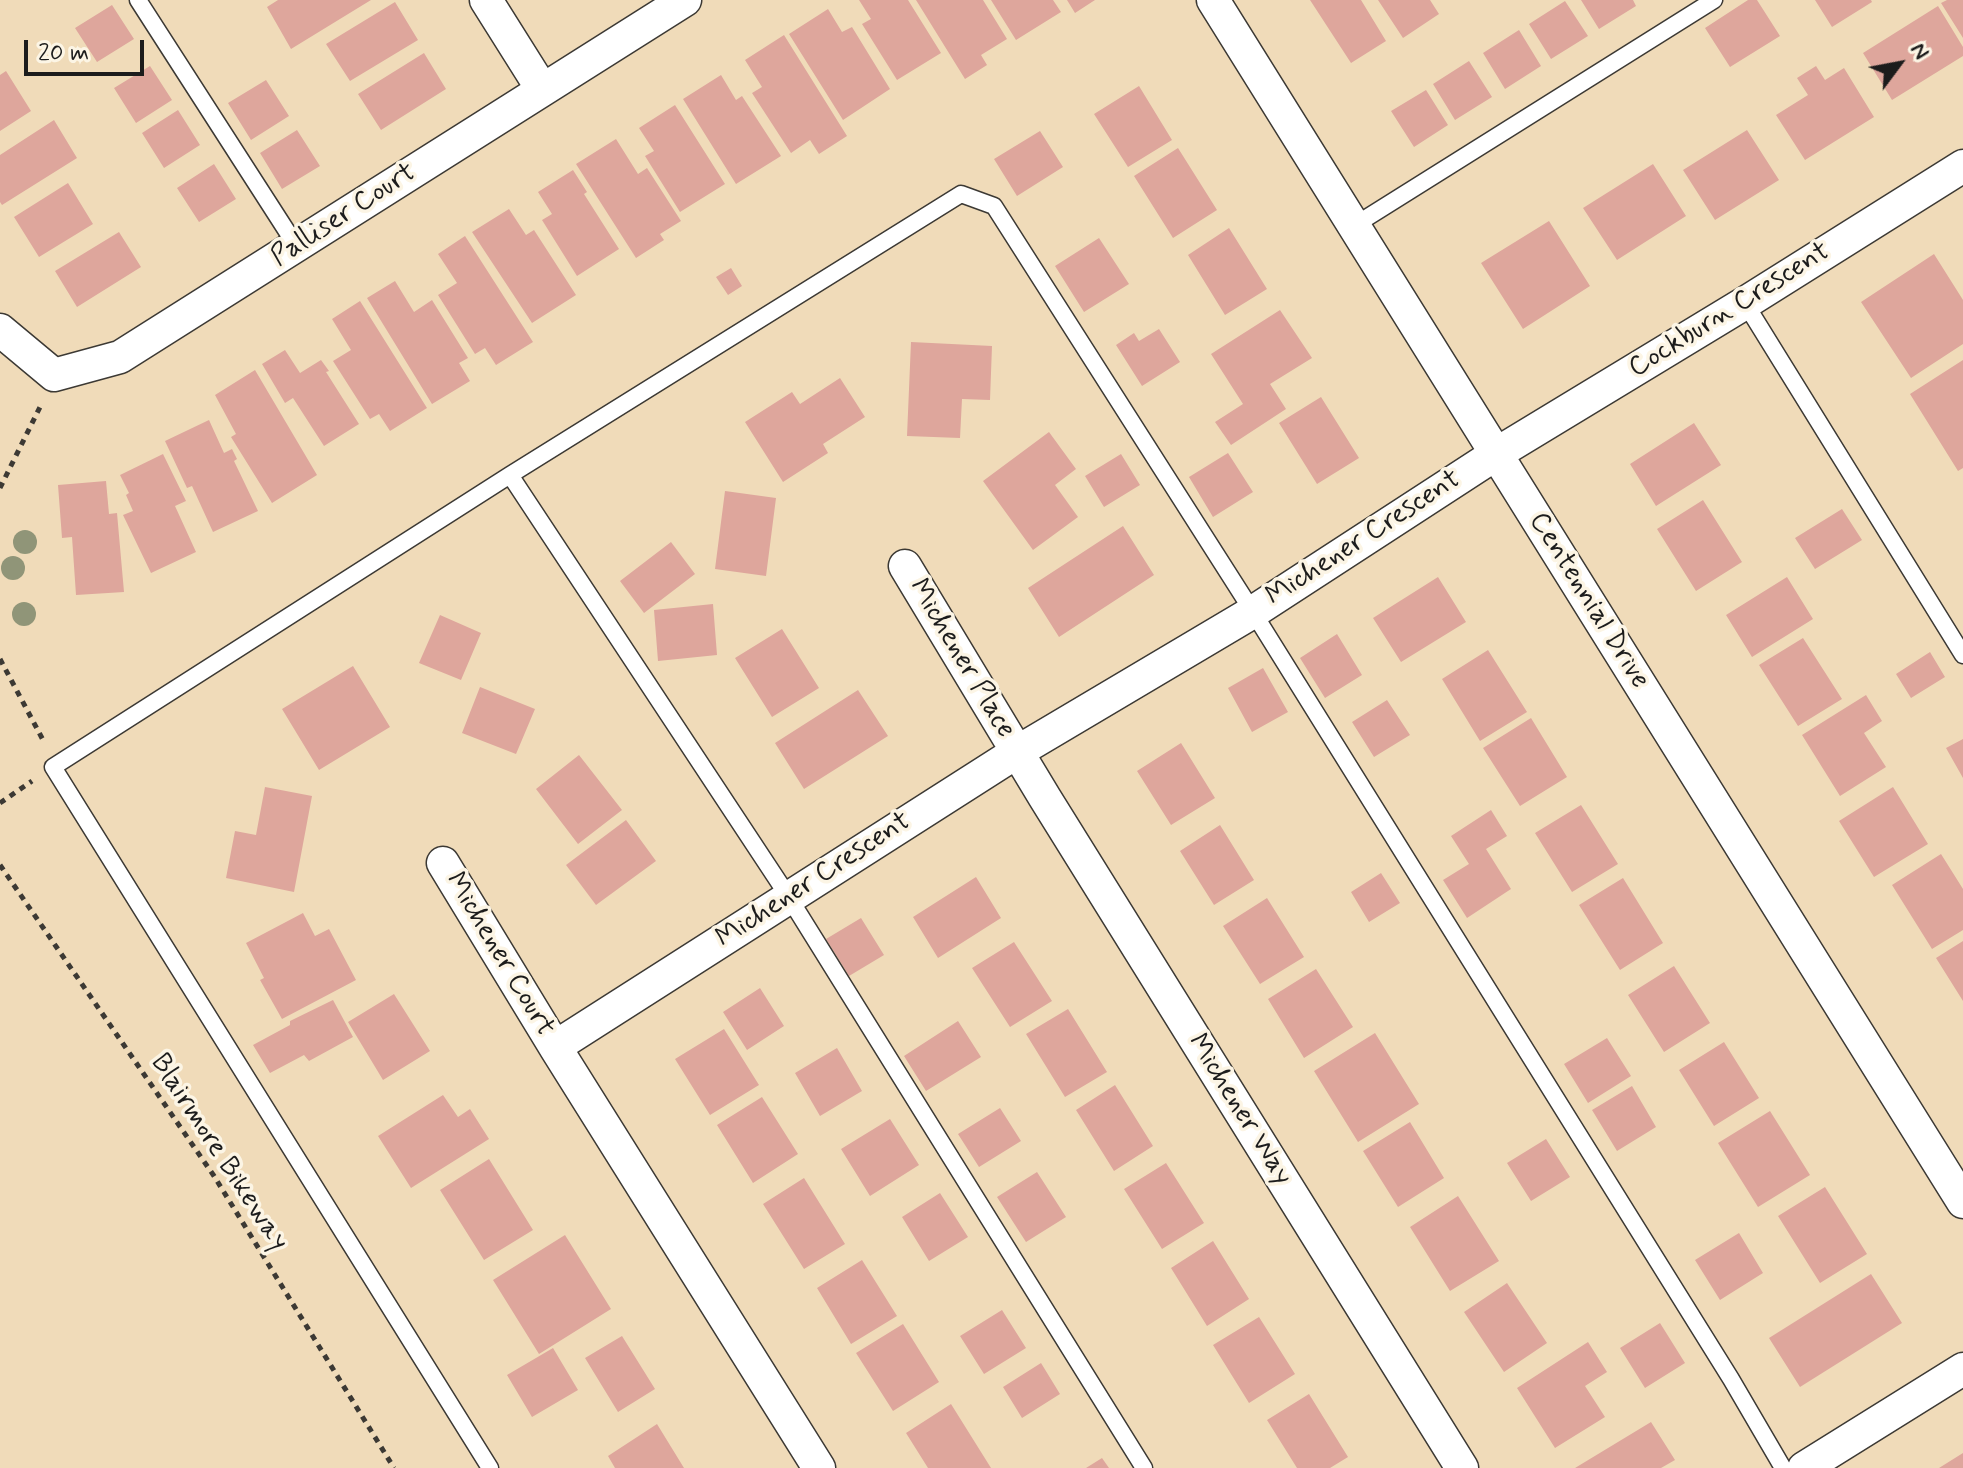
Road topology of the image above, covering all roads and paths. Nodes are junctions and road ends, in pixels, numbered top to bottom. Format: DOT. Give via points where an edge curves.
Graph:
graph roads {
  1 [pos="138,0"];
  2 [pos="486,0"];
  3 [pos="685,0"];
  4 [pos="1213,0"];
  5 [pos="1714,0"];
  6 [pos="542,89"];
  7 [pos="1963,166"];
  8 [pos="1352,227"];
  9 [pos="297,247"];
  10 [pos="1745,303"];
  11 [pos="0,330"];
  12 [pos="32,426"];
  13 [pos="1496,454"];
  14 [pos="510,475"];
  15 [pos="0,488"];
  16 [pos="905,566"];
  17 [pos="1253,612"];
  18 [pos="1963,655"];
  19 [pos="0,659"];
  20 [pos="1017,752"];
  21 [pos="53,767"];
  22 [pos="443,863"];
  23 [pos="0,865"];
  24 [pos="788,896"];
  25 [pos="555,1047"];
  26 [pos="1963,1202"];
  27 [pos="1963,1369"];
  28 [pos="394,1468"];
  29 [pos="490,1468"];
  30 [pos="819,1468"];
  31 [pos="1144,1468"];
  32 [pos="1462,1468"];
  33 [pos="1783,1468"];
  34 [pos="1804,1468"];
  1 -- 9 [label="lane"];
  2 -- 6 [label="street"];
  3 -- 6 [label="street, Palliser Court"];
  4 -- 8 [label="street, Centennial Drive"];
  5 -- 8 [label="lane"];
  6 -- 9 [label="street, Palliser Court"];
  7 -- 10 [label="street, Cockburn Crescent"];
  8 -- 13 [label="street, Centennial Drive"];
  9 -- 11 [label="street, Palliser Court" via="120,357 54,375"];
  10 -- 13 [label="street, Cockburn Crescent"];
  10 -- 18 [label="lane"];
  12 -- 15 [label="path"];
  13 -- 17 [label="street, Michener Crescent"];
  13 -- 26 [label="street, Centennial Drive"];
  14 -- 17 [label="lane" via="961,194 994,206"];
  14 -- 21 [label="lane"];
  14 -- 24 [label="lane"];
  16 -- 20 [label="street, Michener Place"];
  17 -- 20 [label="street, Michener Crescent"];
  17 -- 33 [label="lane"];
  19 -- 21 [label="path"];
  20 -- 24 [label="street, Michener Crescent"];
  20 -- 32 [label="street, Michener Way"];
  21 -- 29 [label="lane"];
  22 -- 25 [label="street, Michener Court"];
  23 -- 28 [label="path, Blairmore Bikeway" via="214,1176"];
  24 -- 25 [label="street, Michener Crescent"];
  24 -- 31 [label="lane"];
  25 -- 30 [label="street"];
  27 -- 34 [label="street"];
}
